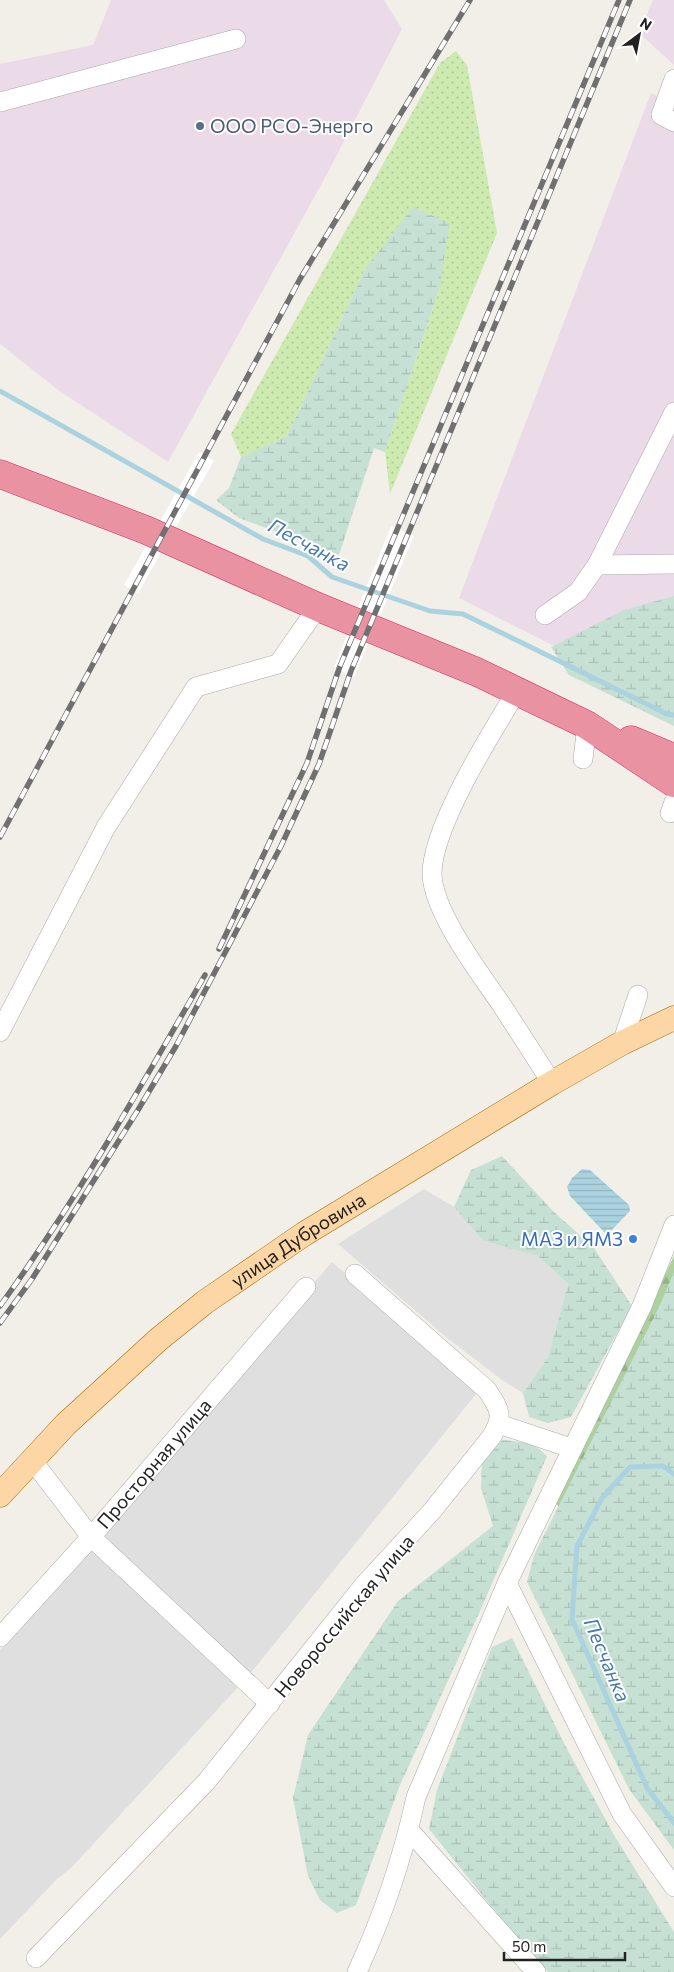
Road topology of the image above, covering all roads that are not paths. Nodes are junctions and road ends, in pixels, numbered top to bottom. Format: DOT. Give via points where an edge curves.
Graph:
graph roads {
  1 [pos="236,39"];
  2 [pos="674,78"];
  3 [pos="0,102"];
  4 [pos="674,122"];
  5 [pos="674,412"];
  6 [pos="0,474"];
  7 [pos="674,564"];
  8 [pos="597,565"];
  9 [pos="318,607"];
  10 [pos="545,614"];
  11 [pos="517,691"];
  12 [pos="587,725"];
  13 [pos="674,758"];
  14 [pos="583,759"];
  15 [pos="674,783"];
  16 [pos="638,995"];
  17 [pos="674,1004"];
  18 [pos="674,1018"];
  19 [pos="0,1032"];
  20 [pos="629,1040"];
  21 [pos="552,1084"];
  22 [pos="674,1225"];
  23 [pos="355,1274"];
  24 [pos="306,1287"];
  25 [pos="499,1424"];
  26 [pos="571,1448"];
  27 [pos="32,1460"];
  28 [pos="0,1495"];
  29 [pos="92,1537"];
  30 [pos="507,1582"];
  31 [pos="0,1637"];
  32 [pos="270,1704"];
  33 [pos="409,1830"];
  34 [pos="674,1887"];
  35 [pos="36,1958"];
  36 [pos="357,1972"];
  37 [pos="536,1972"];
  1 -- 3 [label="street"];
  2 -- 4 [label="street" via="661,115"];
  5 -- 8 [label="street"];
  6 -- 9 [label="highway" via="146,530"];
  7 -- 8 [label="street"];
  8 -- 10 [label="street" via="578,592"];
  9 -- 11 [label="highway"];
  9 -- 19 [label="street" via="278,664 196,687 106,827"];
  11 -- 12 [label="highway"];
  11 -- 21 [label="street" via="487,739 459,794 437,846 432,876 453,932"];
  12 -- 13 [label="highway"];
  12 -- 14 [label="street"];
  12 -- 15 [label="highway"];
  16 -- 20 [label="street"];
  17 -- 20 [label="main road"];
  18 -- 20 [label="main road"];
  20 -- 21 [label="main road, улица Дубровина"];
  21 -- 27 [label="main road, улица Дубровина" via="304,1234 205,1302 114,1380"];
  22 -- 26 [label="street" via="642,1306"];
  23 -- 25 [label="street" via="488,1390 500,1409"];
  24 -- 29 [label="street, Просторная улица"];
  25 -- 26 [label="street"];
  25 -- 32 [label="street, Новороссийская улица" via="432,1511 364,1585"];
  26 -- 30 [label="street"];
  27 -- 28 [label="main road, улица Дубровина"];
  27 -- 29 [label="street"];
  29 -- 31 [label="street, Просторная улица"];
  29 -- 32 [label="street"];
  30 -- 33 [label="street" via="416,1797"];
  30 -- 34 [label="street" via="622,1814"];
  32 -- 35 [label="street, Новороссийская улица" via="207,1781"];
  33 -- 36 [label="street" via="376,1932"];
  33 -- 37 [label="street"];
}
